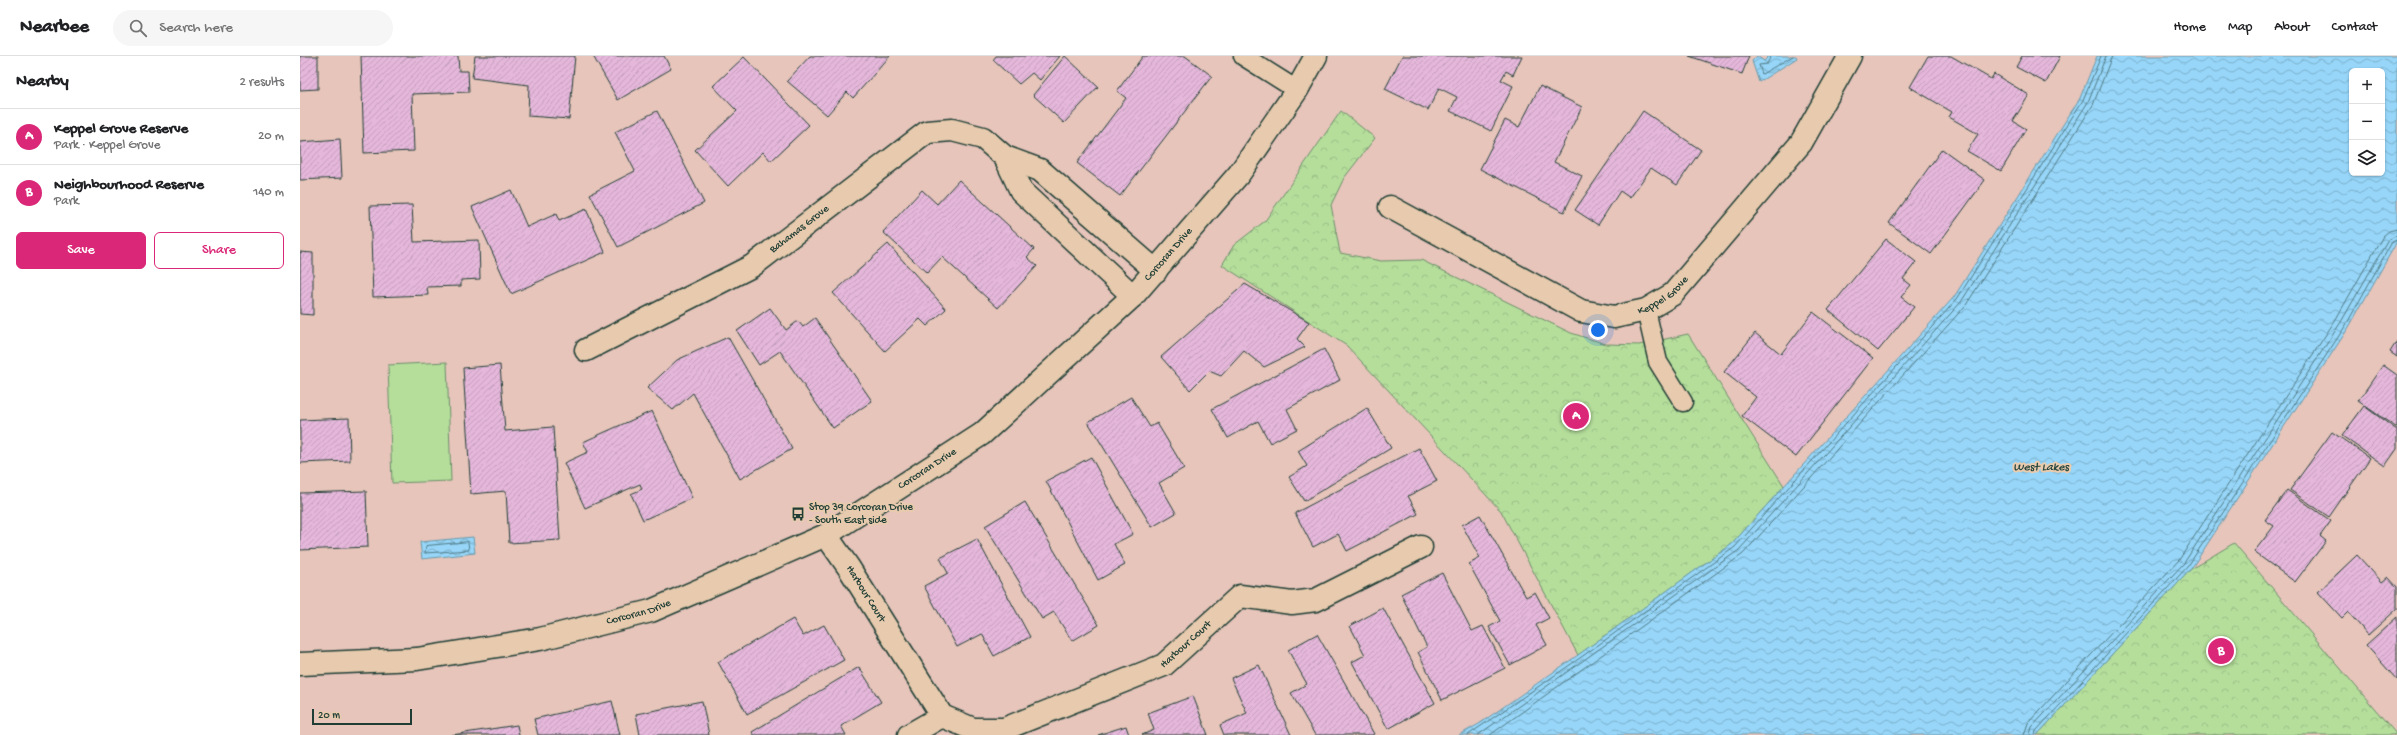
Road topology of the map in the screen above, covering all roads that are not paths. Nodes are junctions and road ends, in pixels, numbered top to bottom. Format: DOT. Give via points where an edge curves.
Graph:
graph roads {
  1 [pos="1242,56"];
  2 [pos="1316,56"];
  3 [pos="1850,56"];
  4 [pos="1297,90"];
  5 [pos="1005,157"];
  6 [pos="1390,207"];
  7 [pos="1156,271"];
  8 [pos="1133,296"];
  9 [pos="1646,310"];
  10 [pos="586,350"];
  11 [pos="1683,402"];
  12 [pos="826,535"];
  13 [pos="1421,547"];
  14 [pos="300,664"];
  15 [pos="942,716"];
  16 [pos="909,735"];
  1 -- 4 [label="lane"];
  2 -- 4 [label="street, Corcoran Drive"];
  3 -- 9 [label="street, Keppel Grove" via="1800,143 1672,294"];
  4 -- 7 [label="street, Corcoran Drive" via="1239,174"];
  5 -- 7 [label="street, Bahamas Grove" via="1040,170"];
  5 -- 8 [label="street, Bahamas Grove" via="1021,191"];
  5 -- 10 [label="street, Bahamas Grove" via="983,138 952,130 927,132 752,266"];
  6 -- 9 [label="street, Keppel Grove" via="1581,311 1614,317"];
  7 -- 8 [label="street, Corcoran Drive"];
  8 -- 12 [label="street, Corcoran Drive" via="982,434"];
  9 -- 11 [label="lane" via="1658,362"];
  12 -- 14 [label="street, Corcoran Drive" via="651,611 548,638 417,659"];
  12 -- 15 [label="street, Harbour Court"];
  13 -- 15 [label="street, Harbour Court" via="1316,600 1292,603 1240,596 1164,665 1004,729 973,729"];
  15 -- 16 [label="street"];
}
